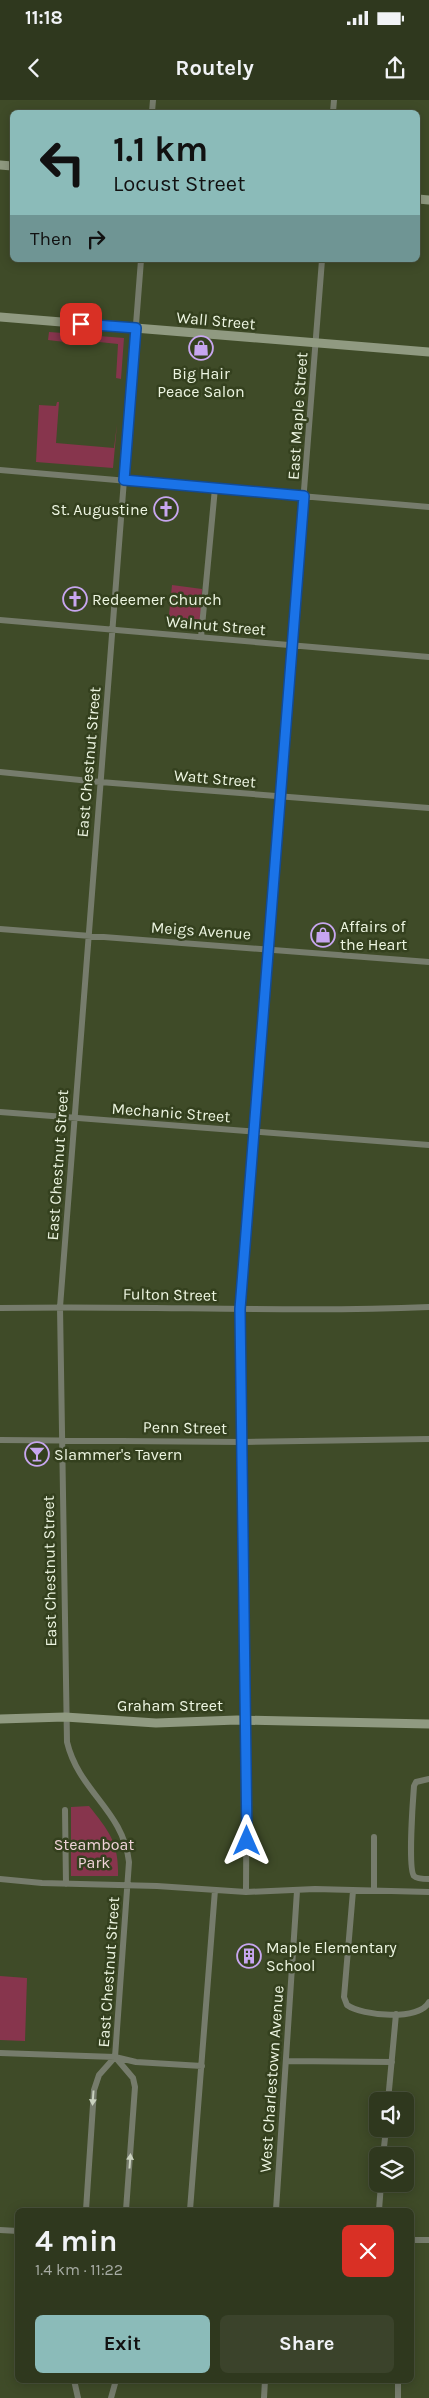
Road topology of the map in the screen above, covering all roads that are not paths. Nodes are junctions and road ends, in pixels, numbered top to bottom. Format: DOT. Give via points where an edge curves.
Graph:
graph roads {
  1 [pos="141,262"];
  2 [pos="322,262"];
  3 [pos="0,317"];
  4 [pos="136,328"];
  5 [pos="316,343"];
  6 [pos="429,352"];
  7 [pos="0,470"];
  8 [pos="124,480"];
  9 [pos="215,488"];
  10 [pos="304,496"];
  11 [pos="429,507"];
  12 [pos="0,620"];
  13 [pos="112,630"];
  14 [pos="201,637"];
  15 [pos="293,645"];
  16 [pos="429,657"];
  17 [pos="0,772"];
  18 [pos="100,782"];
  19 [pos="281,796"];
  20 [pos="429,808"];
  21 [pos="0,929"];
  22 [pos="88,936"];
  23 [pos="268,949"];
  24 [pos="429,962"];
  25 [pos="0,1112"];
  26 [pos="74,1118"];
  27 [pos="253,1132"];
  28 [pos="429,1145"];
  29 [pos="60,1307"];
  30 [pos="429,1307"];
  31 [pos="0,1308"];
  32 [pos="240,1309"];
  33 [pos="61,1439"];
  34 [pos="429,1439"];
  35 [pos="0,1440"];
  36 [pos="244,1442"];
  37 [pos="66,1717"];
  38 [pos="0,1719"];
  39 [pos="247,1720"];
  40 [pos="429,1724"];
  41 [pos="429,1779"];
  42 [pos="65,1810"];
  43 [pos="374,1837"];
  44 [pos="0,1879"];
  45 [pos="429,1879"];
  46 [pos="66,1884"];
  47 [pos="128,1885"];
  48 [pos="215,1890"];
  49 [pos="374,1890"];
  50 [pos="297,1891"];
  51 [pos="353,1891"];
  52 [pos="246,1892"];
  53 [pos="429,1892"];
  54 [pos="429,2002"];
  55 [pos="396,2014"];
  56 [pos="0,2053"];
  57 [pos="116,2057"];
  58 [pos="287,2060"];
  59 [pos="392,2062"];
  60 [pos="202,2066"];
  61 [pos="389,2092"];
  62 [pos="380,2192"];
  63 [pos="86,2208"];
  64 [pos="126,2208"];
  65 [pos="190,2208"];
  66 [pos="276,2208"];
  67 [pos="379,2208"];
  68 [pos="0,2230"];
  69 [pos="15,2231"];
  70 [pos="414,2240"];
  71 [pos="429,2240"];
  72 [pos="75,2383"];
  73 [pos="115,2383"];
  74 [pos="265,2383"];
  75 [pos="398,2383"];
  76 [pos="78,2398"];
  77 [pos="111,2398"];
  78 [pos="264,2398"];
  79 [pos="398,2398"];
  1 -- 4 [label="street, East Chestnut Street"];
  2 -- 5 [label="street, East Maple Street"];
  3 -- 4 [label="street, Wall Street"];
  4 -- 5 [label="street, Wall Street"];
  4 -- 8 [label="street, East Chestnut Street"];
  5 -- 6 [label="street, Wall Street"];
  5 -- 10 [label="street, East Maple Street"];
  7 -- 8 [label="street"];
  8 -- 9 [label="street"];
  8 -- 13 [label="street, East Chestnut Street"];
  9 -- 10 [label="street"];
  9 -- 14 [label="street"];
  10 -- 11 [label="street"];
  10 -- 15 [label="street, East Maple Street"];
  12 -- 13 [label="street, Walnut Street"];
  13 -- 14 [label="street, Walnut Street"];
  13 -- 18 [label="street, East Chestnut Street"];
  14 -- 15 [label="street, Walnut Street"];
  15 -- 16 [label="street, Walnut Street"];
  15 -- 19 [label="street, East Maple Street"];
  17 -- 18 [label="street, Watt Street"];
  18 -- 19 [label="street, Watt Street"];
  18 -- 22 [label="street, East Chestnut Street"];
  19 -- 20 [label="street, Watt Street"];
  19 -- 23 [label="street, East Maple Street"];
  21 -- 22 [label="street, Meigs Avenue"];
  22 -- 23 [label="street, Meigs Avenue"];
  22 -- 26 [label="street, East Chestnut Street"];
  23 -- 24 [label="street, Meigs Avenue"];
  23 -- 27 [label="street, East Maple Street"];
  25 -- 26 [label="street, Mechanic Street"];
  26 -- 27 [label="street, Mechanic Street"];
  26 -- 29 [label="street, East Chestnut Street"];
  27 -- 28 [label="street, Mechanic Street"];
  27 -- 32 [label="street, East Maple Street"];
  29 -- 31 [label="street, Fulton Street"];
  29 -- 32 [label="street, Fulton Street"];
  29 -- 33 [label="street, East Chestnut Street"];
  30 -- 32 [label="street, Fulton Street"];
  32 -- 36 [label="street, East Maple Street"];
  33 -- 35 [label="street, Penn Street"];
  33 -- 36 [label="street, Penn Street"];
  33 -- 37 [label="street, East Chestnut Street"];
  34 -- 36 [label="street, Penn Street"];
  36 -- 39 [label="street, East Maple Street"];
  37 -- 38 [label="street, Graham Street"];
  37 -- 39 [label="street, Graham Street" via="156,1723"];
  37 -- 47 [label="street, East Chestnut Street" via="71,1758 83,1780 122,1831 128,1850"];
  39 -- 40 [label="street, Graham Street"];
  39 -- 52 [label="street, East Maple Street"];
  41 -- 45 [label="street" via="416,1782 414,1786 411,1861 412,1874"];
  42 -- 46 [label="street"];
  43 -- 49 [label="street"];
  44 -- 46 [label="street"];
  46 -- 47 [label="street"];
  47 -- 48 [label="street"];
  47 -- 57 [label="street, East Chestnut Street"];
  48 -- 52 [label="street"];
  48 -- 60 [label="street"];
  49 -- 51 [label="street"];
  49 -- 53 [label="street"];
  50 -- 51 [label="street"];
  50 -- 52 [label="street"];
  50 -- 58 [label="street, West Charlestown Avenue"];
  51 -- 55 [label="street" via="344,1997 347,2005 359,2012"];
  54 -- 55 [label="street" via="420,2011"];
  55 -- 59 [label="street"];
  56 -- 57 [label="street"];
  57 -- 60 [label="street" via="136,2062"];
  57 -- 63 [label="street, one-way" via="99,2075 94,2090"];
  64 -- 57 [label="street, one-way" via="135,2087 133,2078"];
  58 -- 59 [label="street"];
  58 -- 66 [label="street, West Charlestown Avenue"];
  59 -- 61 [label="street"];
  60 -- 65 [label="street"];
  62 -- 67 [label="street"];
  68 -- 69 [label="street"];
  70 -- 71 [label="street"];
  72 -- 76 [label="street"];
  73 -- 77 [label="street"];
  74 -- 78 [label="street"];
  75 -- 79 [label="street"];
}
